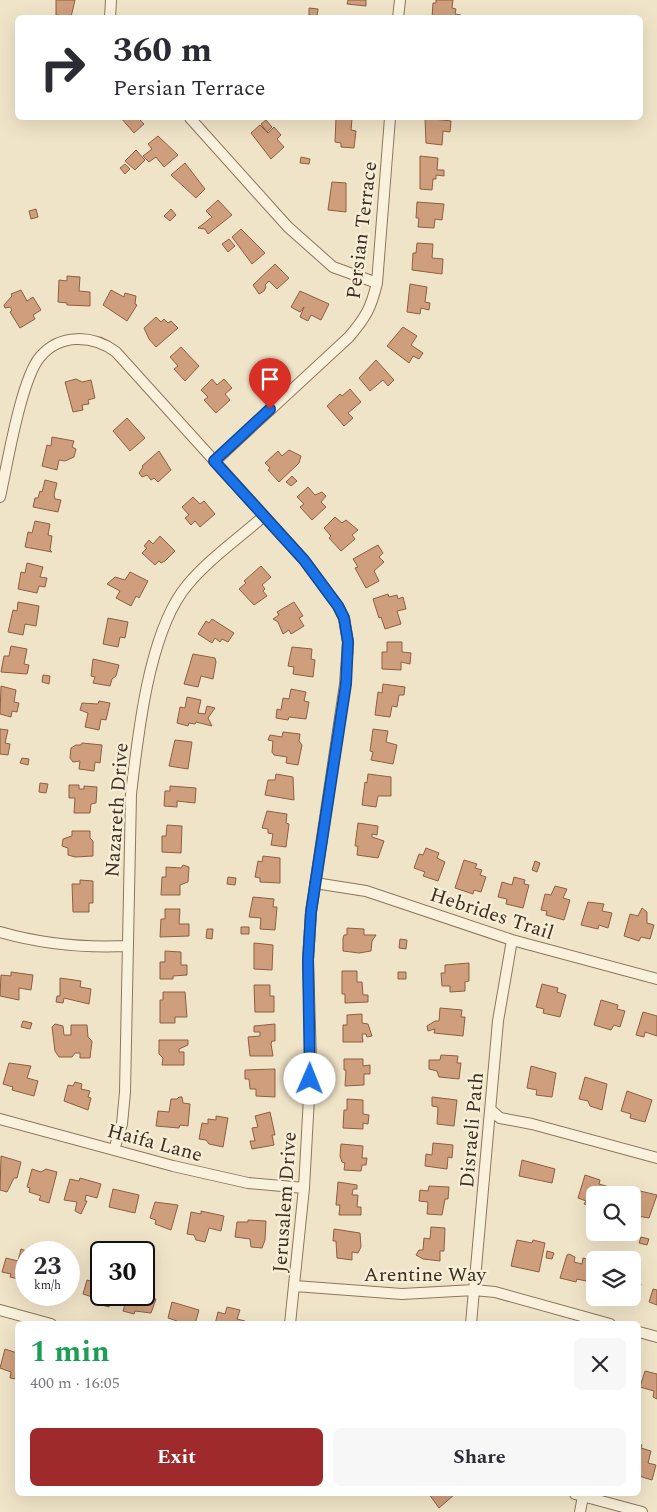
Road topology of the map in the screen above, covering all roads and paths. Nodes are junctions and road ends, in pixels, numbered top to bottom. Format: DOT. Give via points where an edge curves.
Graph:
graph roads {
  1 [pos="111,0"];
  2 [pos="400,0"];
  3 [pos="110,15"];
  4 [pos="398,15"];
  5 [pos="192,120"];
  6 [pos="390,120"];
  7 [pos="377,283"];
  8 [pos="214,461"];
  9 [pos="0,498"];
  10 [pos="264,516"];
  11 [pos="315,883"];
  12 [pos="0,932"];
  13 [pos="512,940"];
  14 [pos="127,946"];
  15 [pos="657,979"];
  16 [pos="491,1110"];
  17 [pos="0,1119"];
  18 [pos="114,1150"];
  19 [pos="657,1158"];
  20 [pos="304,1188"];
  21 [pos="295,1286"];
  22 [pos="474,1290"];
  23 [pos="0,1310"];
  24 [pos="40,1321"];
  25 [pos="290,1321"];
  26 [pos="471,1321"];
  27 [pos="599,1321"];
  28 [pos="641,1333"];
  29 [pos="657,1337"];
  30 [pos="579,1496"];
  31 [pos="583,1496"];
  32 [pos="580,1512"];
  33 [pos="642,1512"];
  1 -- 3 [label="street"];
  2 -- 4 [label="street"];
  5 -- 7 [label="street" via="288,227 333,267"];
  6 -- 7 [label="street, Persian Terrace"];
  7 -- 8 [label="street, Persian Terrace" via="372,306 349,337"];
  8 -- 9 [label="street, Jerusalem Drive" via="116,352 95,340 67,340 56,343 39,357 27,382"];
  8 -- 10 [label="street, Jerusalem Drive"];
  10 -- 11 [label="street, Jerusalem Drive" via="304,560 338,606 344,618 348,642 346,684"];
  10 -- 14 [label="street, Nazareth Drive" via="184,590 173,605 157,643 136,746 131,794"];
  11 -- 13 [label="street, Hebrides Trail" via="366,891"];
  11 -- 20 [label="street, Jerusalem Drive" via="308,960 310,1061"];
  12 -- 14 [label="street" via="49,943"];
  13 -- 15 [label="street, Hebrides Trail"];
  13 -- 16 [label="street, Disraeli Path" via="498,1022"];
  14 -- 18 [label="street, Nazareth Drive" via="125,1092 122,1124"];
  16 -- 19 [label="street" via="500,1118"];
  16 -- 22 [label="street, Disraeli Path"];
  17 -- 18 [label="street, Haifa Lane"];
  18 -- 20 [label="street, Haifa Lane" via="248,1183"];
  20 -- 21 [label="street, Jerusalem Drive"];
  21 -- 22 [label="street, Arentine Way" via="402,1294"];
  21 -- 25 [label="street, Jerusalem Drive"];
  22 -- 26 [label="street, Disraeli Path"];
  22 -- 27 [label="street, Arentine Way" via="495,1292"];
  23 -- 24 [label="street"];
  28 -- 29 [label="street"];
  30 -- 32 [label="street"];
  31 -- 33 [label="street"];
}
